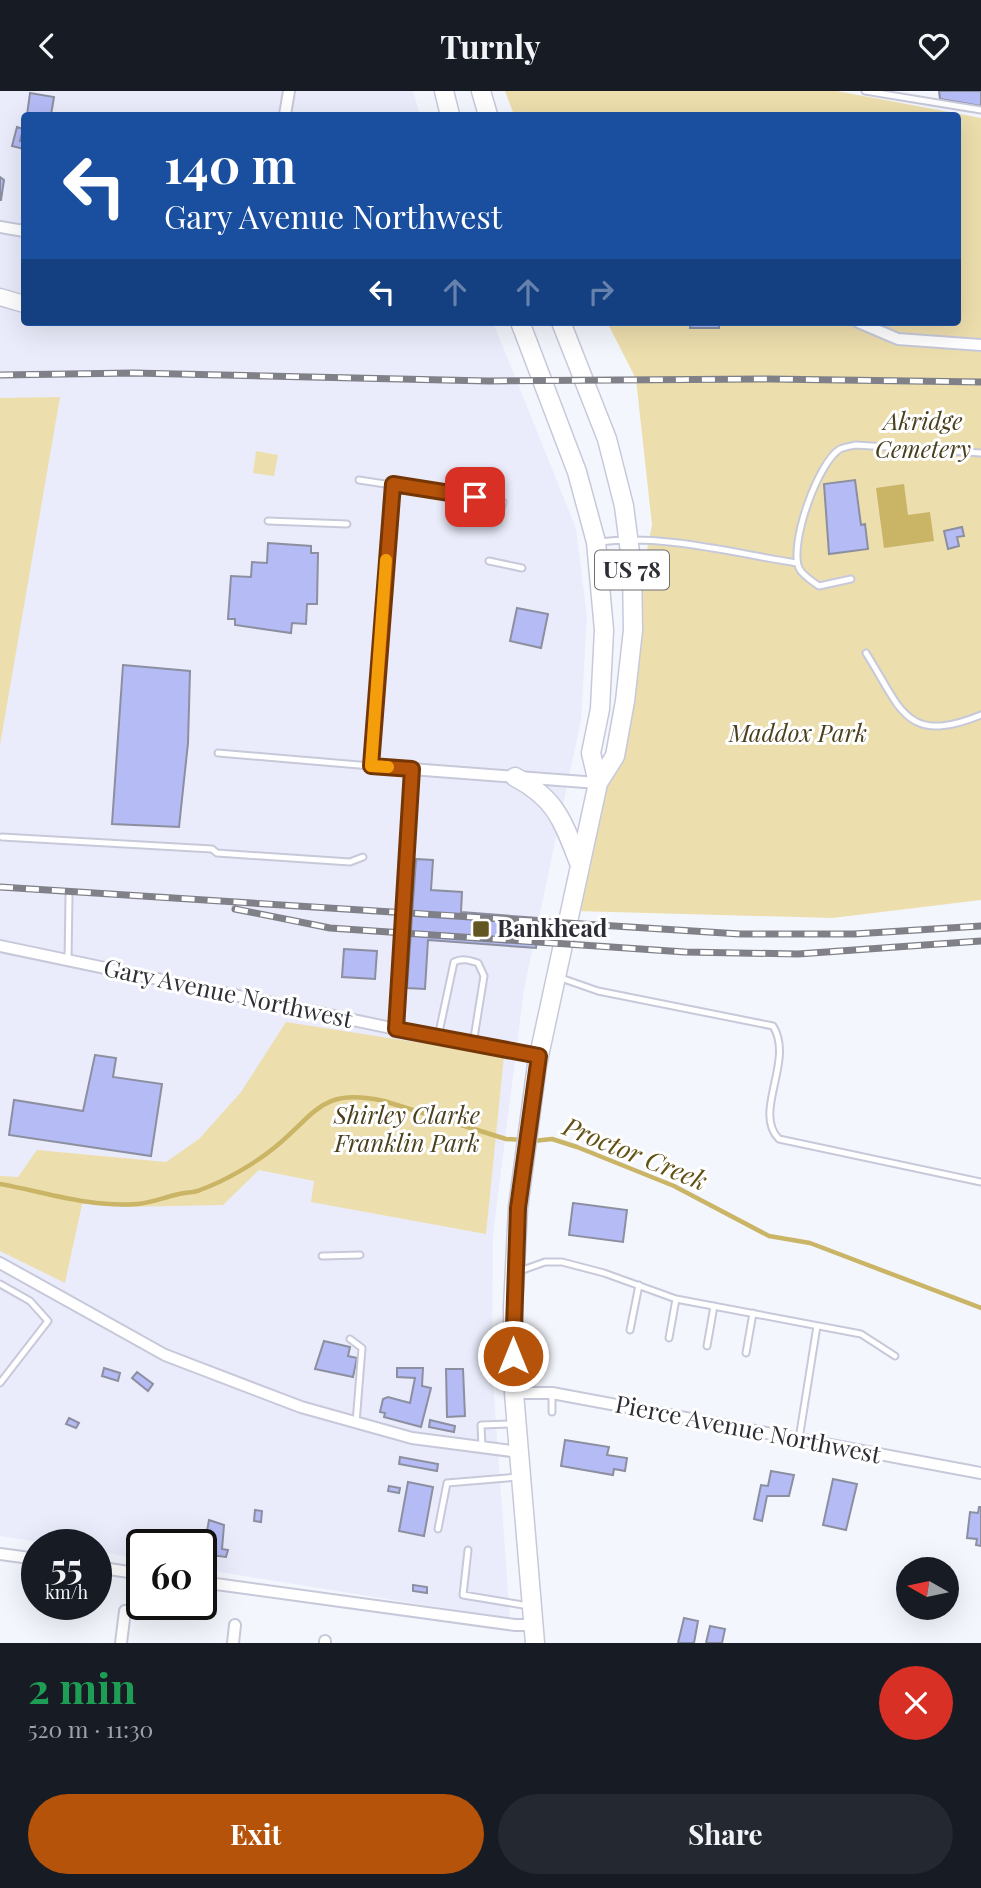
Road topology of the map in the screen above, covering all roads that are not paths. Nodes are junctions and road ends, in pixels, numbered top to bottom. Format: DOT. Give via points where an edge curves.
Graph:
graph roads {
  1 [pos="289,91"];
  2 [pos="444,91"];
  3 [pos="481,91"];
  4 [pos="865,91"];
  5 [pos="981,110"];
  6 [pos="286,112"];
  7 [pos="449,112"];
  8 [pos="487,112"];
  9 [pos="0,227"];
  10 [pos="21,230"];
  11 [pos="0,297"];
  12 [pos="21,303"];
  13 [pos="522,326"];
  14 [pos="563,326"];
  15 [pos="867,326"];
  16 [pos="981,345"];
  17 [pos="981,453"];
  18 [pos="359,480"];
  19 [pos="393,484"];
  20 [pos="498,520"];
  21 [pos="268,521"];
  22 [pos="347,524"];
  23 [pos="629,538"];
  24 [pos="596,542"];
  25 [pos="489,561"];
  26 [pos="797,563"];
  27 [pos="522,568"];
  28 [pos="851,579"];
  29 [pos="866,653"];
  30 [pos="981,715"];
  31 [pos="218,753"];
  32 [pos="371,766"];
  33 [pos="412,769"];
  34 [pos="515,777"];
  35 [pos="598,783"];
  36 [pos="2,837"];
  37 [pos="363,857"];
  38 [pos="580,865"];
  39 [pos="69,897"];
  40 [pos="0,946"];
  41 [pos="68,961"];
  42 [pos="558,977"];
  43 [pos="396,1029"];
  44 [pos="438,1037"];
  45 [pos="473,1044"];
  46 [pos="539,1056"];
  47 [pos="981,1181"];
  48 [pos="360,1255"];
  49 [pos="322,1256"];
  50 [pos="0,1263"];
  51 [pos="516,1273"];
  52 [pos="0,1284"];
  53 [pos="639,1285"];
  54 [pos="676,1299"];
  55 [pos="714,1306"];
  56 [pos="753,1313"];
  57 [pos="817,1326"];
  58 [pos="630,1330"];
  59 [pos="670,1338"];
  60 [pos="350,1339"];
  61 [pos="707,1346"];
  62 [pos="746,1353"];
  63 [pos="895,1356"];
  64 [pos="0,1383"];
  65 [pos="514,1393"];
  66 [pos="552,1393"];
  67 [pos="552,1412"];
  68 [pos="356,1423"];
  69 [pos="517,1424"];
  70 [pos="799,1439"];
  71 [pos="482,1447"];
  72 [pos="519,1452"];
  73 [pos="981,1473"];
  74 [pos="521,1477"];
  75 [pos="438,1529"];
  76 [pos="468,1550"];
  77 [pos="0,1554"];
  78 [pos="21,1557"];
  79 [pos="217,1584"];
  80 [pos="532,1606"];
  81 [pos="125,1611"];
  82 [pos="235,1625"];
  83 [pos="533,1625"];
  84 [pos="121,1643"];
  85 [pos="233,1643"];
  86 [pos="535,1643"];
  1 -- 6 [label="street"];
  2 -- 7 [label="main road"];
  3 -- 8 [label="main road"];
  4 -- 5 [label="lane"];
  9 -- 10 [label="street"];
  11 -- 12 [label="main road"];
  13 -- 24 [label="main road, US 78" via="577,472"];
  14 -- 23 [label="main road, US 78" via="607,439"];
  15 -- 16 [label="street" via="898,339"];
  17 -- 26 [label="lane" via="856,445 841,449 829,460 812,493 797,543"];
  18 -- 19 [label="lane"];
  19 -- 20 [label="lane" via="503,502"];
  19 -- 32 [label="street"];
  21 -- 22 [label="lane"];
  23 -- 24 [label="lane"];
  23 -- 26 [label="lane"];
  23 -- 35 [label="main road, US 78" via="633,597 630,666 615,756"];
  24 -- 35 [label="main road, US 78" via="604,630 600,709 591,753"];
  25 -- 27 [label="lane"];
  26 -- 28 [label="lane" via="818,586"];
  29 -- 30 [label="lane" via="908,718 939,727"];
  31 -- 32 [label="lane"];
  32 -- 33 [label="street"];
  33 -- 34 [label="street"];
  33 -- 43 [label="street"];
  34 -- 35 [label="street"];
  34 -- 38 [label="main road" via="539,789 552,803"];
  35 -- 38 [label="main road, US 78"];
  36 -- 37 [label="lane" via="350,862"];
  38 -- 42 [label="main road, US 78"];
  39 -- 41 [label="lane"];
  40 -- 41 [label="street, Gary Avenue Northwest"];
  41 -- 43 [label="street, Gary Avenue Northwest"];
  42 -- 46 [label="main road, US 78"];
  42 -- 47 [label="lane" via="598,991 773,1026 780,1038 780,1056 769,1120 779,1139"];
  43 -- 44 [label="street, Gary Avenue Northwest"];
  44 -- 45 [label="street, Gary Avenue Northwest"];
  44 -- 45 [label="lane" via="454,962 471,961 478,963 484,976"];
  45 -- 46 [label="street, Gary Avenue Northwest"];
  46 -- 51 [label="main road, US 78" via="523,1156"];
  48 -- 49 [label="lane"];
  50 -- 68 [label="street" via="165,1355 300,1407"];
  51 -- 53 [label="lane" via="545,1262 562,1262"];
  51 -- 65 [label="main road, US 78"];
  52 -- 64 [label="lane" via="30,1301 48,1321"];
  53 -- 54 [label="lane"];
  53 -- 58 [label="lane"];
  54 -- 55 [label="lane"];
  54 -- 59 [label="lane"];
  55 -- 56 [label="lane"];
  55 -- 61 [label="lane"];
  56 -- 57 [label="lane"];
  56 -- 62 [label="lane"];
  57 -- 63 [label="lane" via="861,1334"];
  57 -- 70 [label="lane"];
  60 -- 68 [label="lane" via="362,1348"];
  65 -- 66 [label="street, Pierce Avenue Northwest"];
  65 -- 69 [label="main road, US 78"];
  66 -- 67 [label="lane"];
  66 -- 70 [label="street, Pierce Avenue Northwest"];
  68 -- 71 [label="street" via="412,1438"];
  69 -- 71 [label="lane" via="481,1425"];
  69 -- 72 [label="main road, US 78"];
  70 -- 73 [label="street, Pierce Avenue Northwest"];
  71 -- 72 [label="street"];
  72 -- 74 [label="main road, US 78"];
  74 -- 75 [label="lane" via="447,1483"];
  74 -- 80 [label="main road, US 78"];
  76 -- 80 [label="lane" via="463,1595"];
  77 -- 78 [label="street"];
  79 -- 83 [label="street"];
  80 -- 83 [label="main road, US 78"];
  81 -- 84 [label="street"];
  82 -- 85 [label="street"];
  83 -- 86 [label="main road, US 78"];
}
